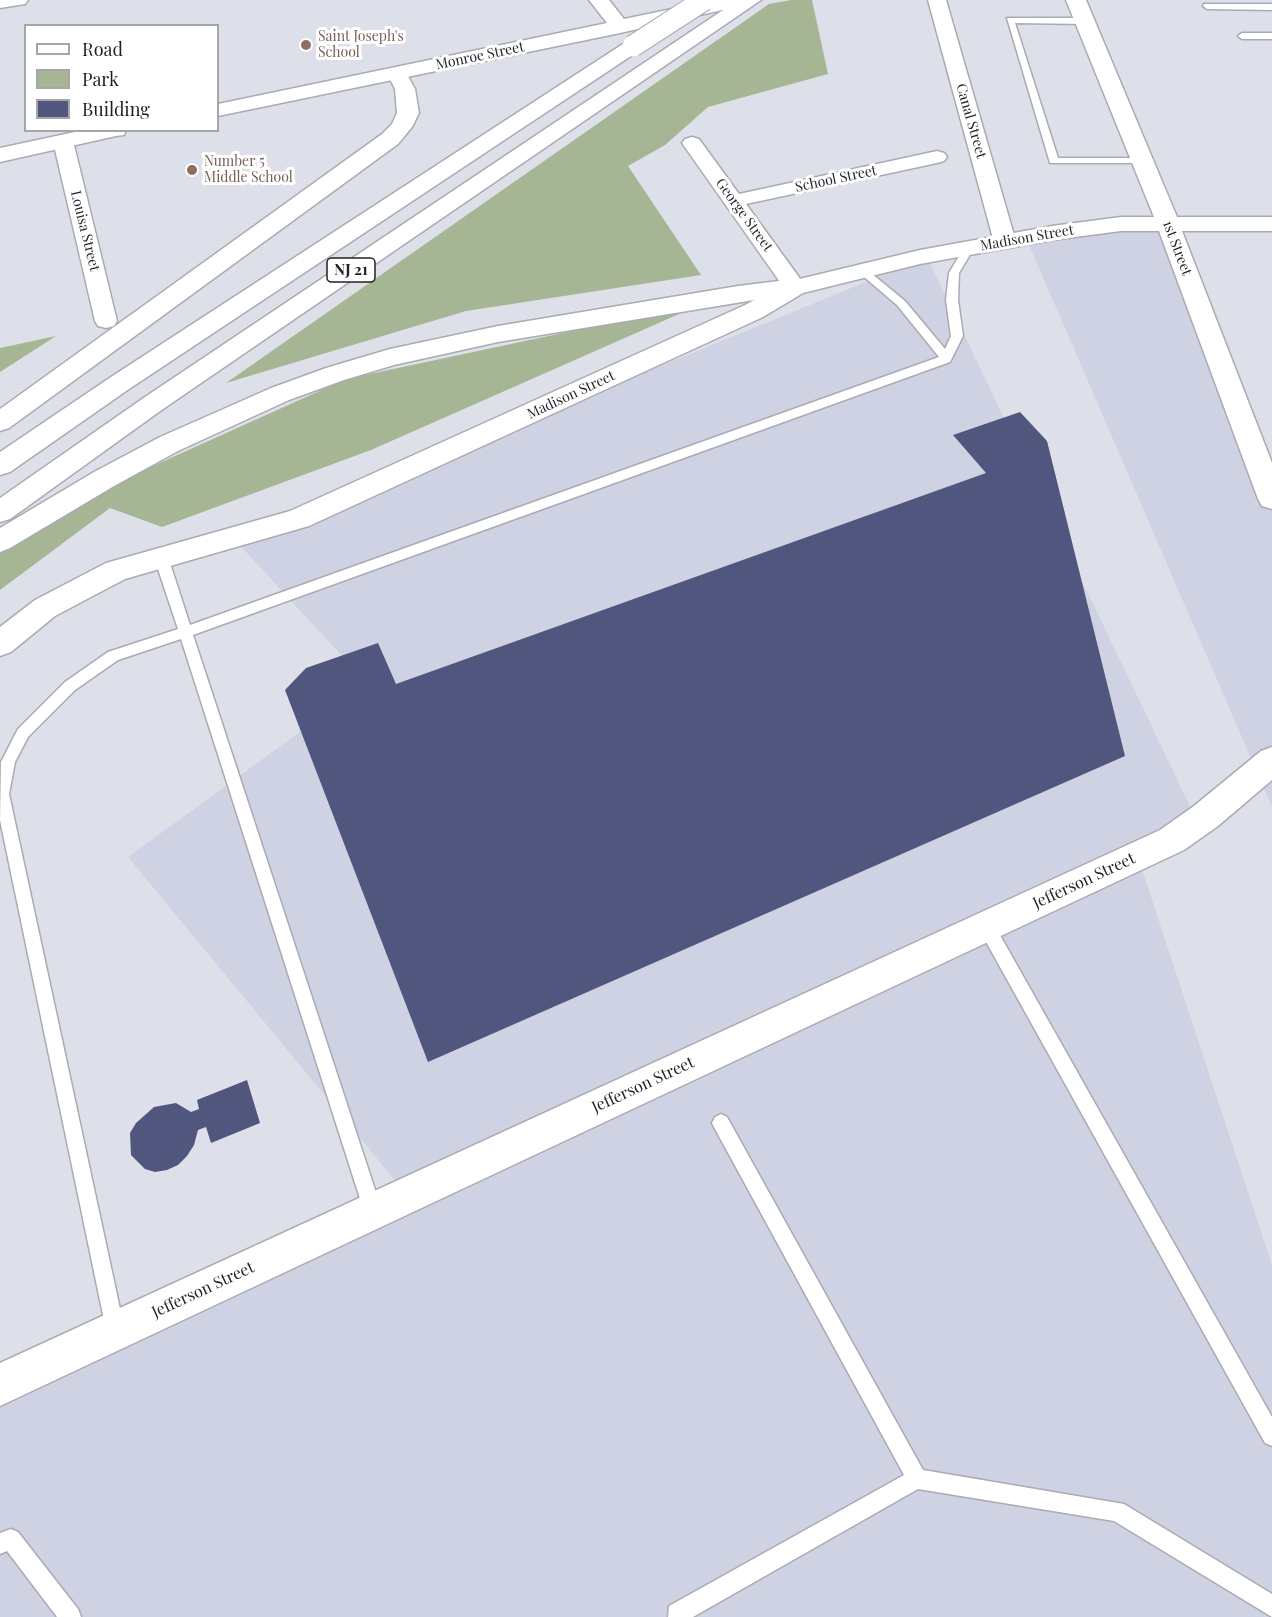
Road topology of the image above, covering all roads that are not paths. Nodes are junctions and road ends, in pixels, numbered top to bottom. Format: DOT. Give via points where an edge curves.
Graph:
graph roads {
  1 [pos="19,0"];
  2 [pos="599,0"];
  3 [pos="704,0"];
  4 [pos="742,0"];
  5 [pos="751,0"];
  6 [pos="937,0"];
  7 [pos="1076,0"];
  8 [pos="0,3"];
  9 [pos="1207,6"];
  10 [pos="1272,7"];
  11 [pos="1084,21"];
  12 [pos="620,27"];
  13 [pos="1242,36"];
  14 [pos="1272,36"];
  15 [pos="397,73"];
  16 [pos="219,110"];
  17 [pos="106,132"];
  18 [pos="63,141"];
  19 [pos="692,143"];
  20 [pos="0,155"];
  21 [pos="937,157"];
  22 [pos="1142,161"];
  23 [pos="734,201"];
  24 [pos="1168,224"];
  25 [pos="1272,224"];
  26 [pos="1005,242"];
  27 [pos="969,248"];
  28 [pos="862,271"];
  29 [pos="795,287"];
  30 [pos="106,321"];
  31 [pos="946,359"];
  32 [pos="0,422"];
  33 [pos="0,465"];
  34 [pos="1272,499"];
  35 [pos="0,512"];
  36 [pos="0,541"];
  37 [pos="161,557"];
  38 [pos="186,632"];
  39 [pos="0,644"];
  40 [pos="1272,761"];
  41 [pos="987,926"];
  42 [pos="721,1123"];
  43 [pos="374,1211"];
  44 [pos="115,1332"];
  45 [pos="0,1385"];
  46 [pos="1272,1436"];
  47 [pos="917,1479"];
  48 [pos="0,1544"];
  49 [pos="1272,1606"];
  50 [pos="677,1614"];
  51 [pos="70,1617"];
  1 -- 8 [label="street"];
  2 -- 12 [label="main road"];
  3 -- 33 [label="main road, NJ 21, bridge"];
  4 -- 12 [label="main road, Monroe Street"];
  5 -- 35 [label="main road, NJ 21" via="154,403"];
  6 -- 26 [label="street, Canal Street"];
  7 -- 11 [label="main road, 1st Street"];
  9 -- 10 [label="lane"];
  11 -- 22 [label="main road, 1st Street"];
  11 -- 22 [label="lane" via="1010,20 1054,161"];
  12 -- 15 [label="main road, Monroe Street"];
  13 -- 14 [label="lane"];
  15 -- 16 [label="main road, Monroe Street"];
  15 -- 32 [label="main road" via="405,89 408,113 402,127 390,139"];
  17 -- 18 [label="main road"];
  18 -- 20 [label="main road"];
  18 -- 30 [label="street, Louisa Street"];
  19 -- 23 [label="street, George Street"];
  21 -- 23 [label="street, School Street"];
  22 -- 24 [label="main road, 1st Street"];
  23 -- 29 [label="street, George Street"];
  24 -- 25 [label="main road, Madison Street"];
  24 -- 26 [label="main road, Madison Street" via="1121,224"];
  24 -- 34 [label="main road, 1st Street"];
  26 -- 27 [label="main road, Madison Street"];
  27 -- 28 [label="main road, Madison Street"];
  27 -- 31 [label="lane" via="954,273 952,300 957,336"];
  28 -- 29 [label="main road, Madison Street"];
  28 -- 31 [label="lane" via="901,303"];
  29 -- 36 [label="main road" via="498,334 390,357 335,374 169,444"];
  29 -- 37 [label="main road, Madison Street" via="754,311 299,519"];
  31 -- 38 [label="lane"];
  37 -- 38 [label="lane"];
  37 -- 39 [label="main road, Madison Street" via="116,571 79,589 45,608"];
  38 -- 43 [label="lane"];
  38 -- 44 [label="lane" via="113,657 70,686 23,733 8,762 2,794"];
  40 -- 41 [label="main road, Jefferson Street" via="1172,840"];
  41 -- 43 [label="main road, Jefferson Street"];
  41 -- 46 [label="lane"];
  42 -- 47 [label="lane"];
  43 -- 44 [label="main road, Jefferson Street"];
  44 -- 45 [label="main road, Jefferson Street"];
  47 -- 49 [label="lane" via="1117,1510"];
  47 -- 50 [label="lane"];
  48 -- 51 [label="lane" via="11,1539"];
}
